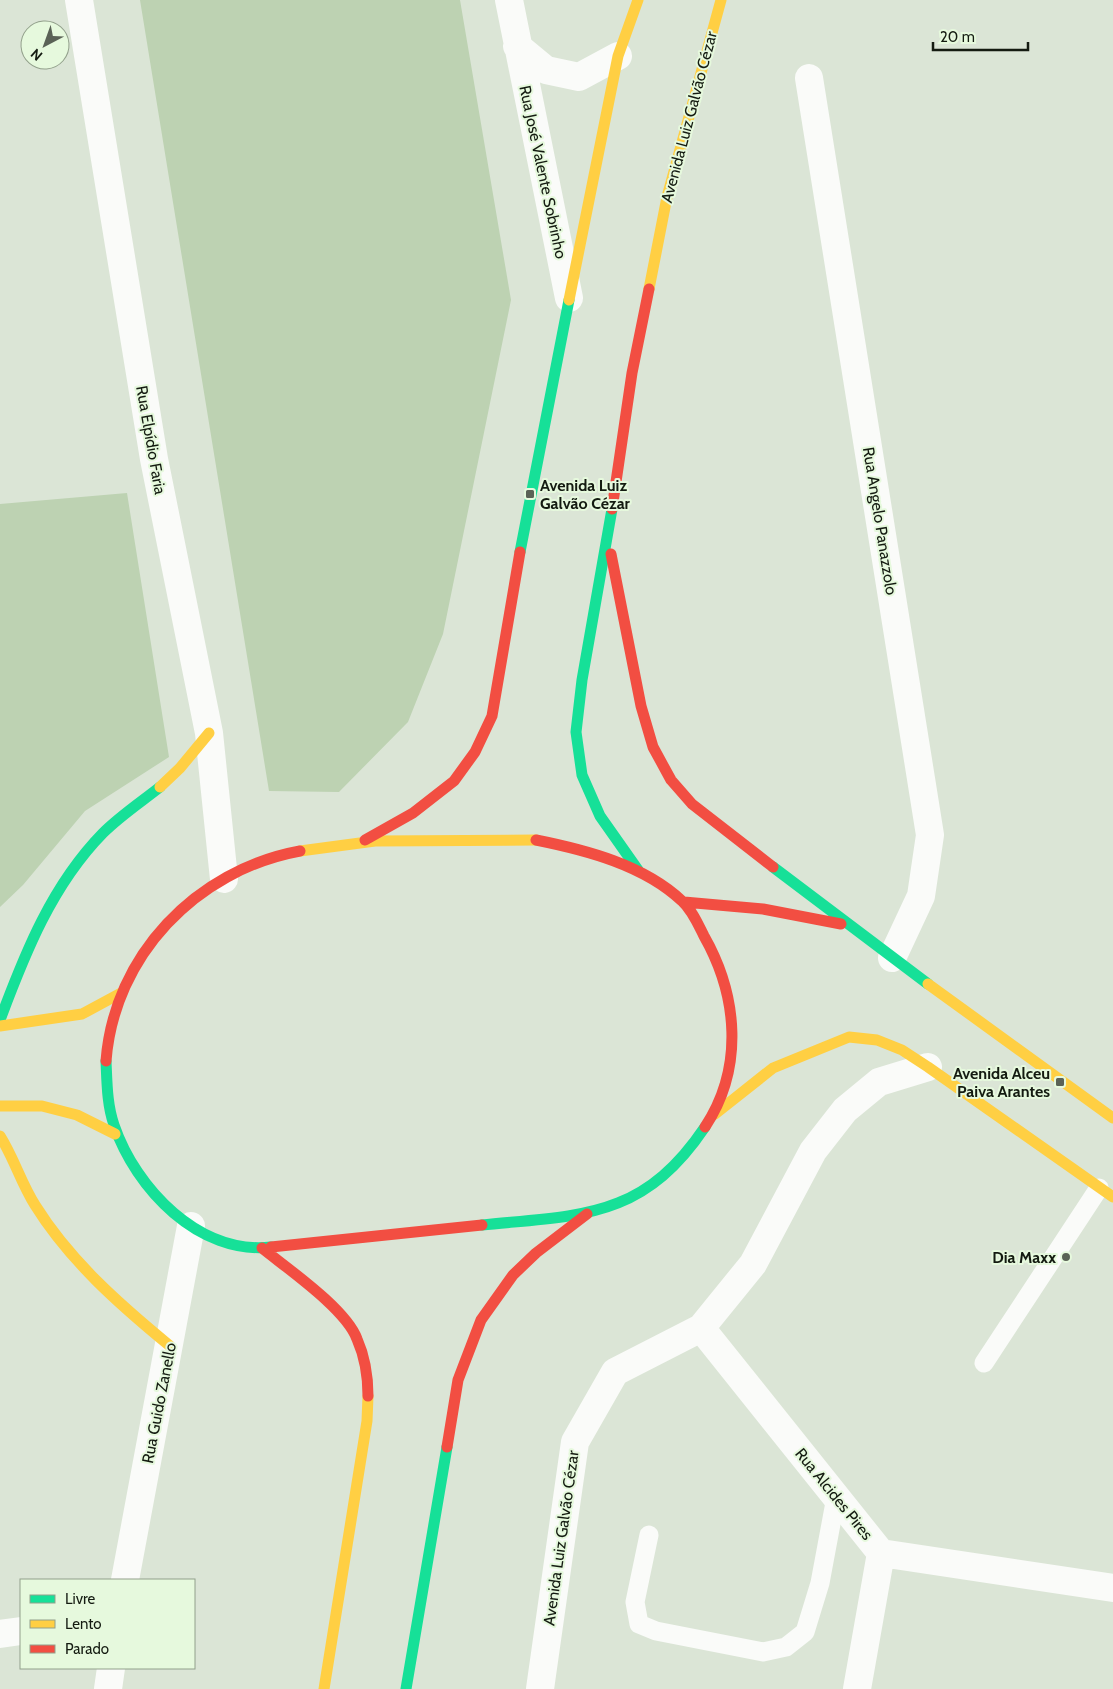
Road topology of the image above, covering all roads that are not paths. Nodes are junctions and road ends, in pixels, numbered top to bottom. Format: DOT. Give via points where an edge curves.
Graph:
graph roads {
  1 [pos="79,0"];
  2 [pos="509,0"];
  3 [pos="638,0"];
  4 [pos="721,0"];
  5 [pos="517,46"];
  6 [pos="618,56"];
  7 [pos="809,78"];
  8 [pos="569,298"];
  9 [pos="608,537"];
  10 [pos="209,733"];
  11 [pos="361,842"];
  12 [pos="638,870"];
  13 [pos="224,879"];
  14 [pos="684,902"];
  15 [pos="850,926"];
  16 [pos="892,958"];
  17 [pos="120,993"];
  18 [pos="0,1020"];
  19 [pos="0,1026"];
  20 [pos="928,1067"];
  21 [pos="0,1106"];
  22 [pos="710,1118"];
  23 [pos="1113,1118"];
  24 [pos="115,1134"];
  25 [pos="0,1136"];
  26 [pos="1106,1192"];
  27 [pos="587,1214"];
  28 [pos="191,1226"];
  29 [pos="262,1248"];
  30 [pos="701,1328"];
  31 [pos="170,1346"];
  32 [pos="984,1363"];
  33 [pos="836,1497"];
  34 [pos="649,1535"];
  35 [pos="881,1553"];
  36 [pos="125,1579"];
  37 [pos="1113,1588"];
  38 [pos="20,1631"];
  39 [pos="0,1634"];
  40 [pos="111,1669"];
  41 [pos="108,1689"];
  42 [pos="324,1689"];
  43 [pos="406,1689"];
  44 [pos="540,1689"];
  45 [pos="857,1689"];
  1 -- 10 [label="street, Rua Elpídio Faria" via="154,459"];
  2 -- 5 [label="street, Rua José Valente Sobrinho"];
  3 -- 6 [label="main road, Avenida Luiz Galvão Cézar"];
  4 -- 9 [label="main road, Avenida Luiz Galvão Cézar" via="667,197 632,373"];
  5 -- 6 [label="street, Rua José Valente Sobrinho" via="546,70 579,76"];
  5 -- 8 [label="street, Rua José Valente Sobrinho"];
  6 -- 8 [label="main road, Avenida Luiz Galvão Cézar"];
  7 -- 16 [label="street, Rua Angelo Panazzolo" via="930,835 921,896"];
  8 -- 11 [label="main road, Avenida Luiz Galvão Cézar" via="530,494 492,716 475,752 454,780 413,813"];
  9 -- 12 [label="main road, Avenida Luiz Galvão Cézar" via="576,732 582,775 600,816"];
  9 -- 15 [label="main road" via="642,706 653,747 671,780 692,804"];
  10 -- 13 [label="street, Rua Elpídio Faria"];
  10 -- 18 [label="main road" via="180,769 105,831 73,866 41,919"];
  11 -- 12 [label="main road, Avenida Luiz Galvão Cézar" via="536,840 587,850"];
  11 -- 13 [label="main road, Avenida Luiz Galvão Cézar" via="312,848 263,862"];
  12 -- 14 [label="main road, Avenida Luiz Galvão Cézar"];
  13 -- 17 [label="main road, Avenida Luiz Galvão Cézar" via="189,902 159,933 136,962"];
  14 -- 15 [label="main road" via="776,909"];
  14 -- 22 [label="main road, Avenida Luiz Galvão Cézar" via="711,946 727,986 731,1052 726,1085"];
  15 -- 16 [label="main road"];
  16 -- 23 [label="main road"];
  17 -- 19 [label="main road" via="82,1014"];
  17 -- 24 [label="main road, Avenida Luiz Galvão Cézar" via="110,1031 106,1067 107,1101"];
  20 -- 22 [label="main road" via="902,1050 876,1040 849,1037 772,1068"];
  20 -- 26 [label="main road"];
  20 -- 30 [label="street, Avenida Luiz Galvão Cézar" via="879,1082 844,1110 813,1151 752,1264"];
  21 -- 24 [label="main road" via="42,1106 78,1115"];
  22 -- 27 [label="main road, Avenida Luiz Galvão Cézar" via="673,1166 632,1198"];
  24 -- 28 [label="main road, Avenida Luiz Galvão Cézar" via="132,1166 155,1196"];
  25 -- 31 [label="main road" via="11,1151 34,1202 66,1250 118,1305"];
  26 -- 32 [label="lane"];
  27 -- 29 [label="main road, Avenida Luiz Galvão Cézar"];
  27 -- 43 [label="main road, Avenida Luiz Galvão Cézar" via="513,1274 481,1320 458,1380"];
  28 -- 29 [label="main road, Avenida Luiz Galvão Cézar" via="227,1245"];
  28 -- 31 [label="street, Rua Guido Zanello"];
  29 -- 42 [label="main road" via="330,1303 357,1337 368,1376 367,1421"];
  30 -- 33 [label="street, Rua Alcides Pires"];
  30 -- 44 [label="street, Avenida Luiz Galvão Cézar" via="615,1372 575,1442"];
  31 -- 36 [label="street, Rua Guido Zanello"];
  33 -- 34 [label="lane" via="820,1584 806,1632 786,1647 762,1652 656,1631 639,1624 635,1602"];
  33 -- 35 [label="street, Rua Alcides Pires"];
  35 -- 37 [label="street"];
  35 -- 45 [label="street, Rua Alcides Pires"];
  38 -- 39 [label="street"];
  40 -- 41 [label="street"];
}
